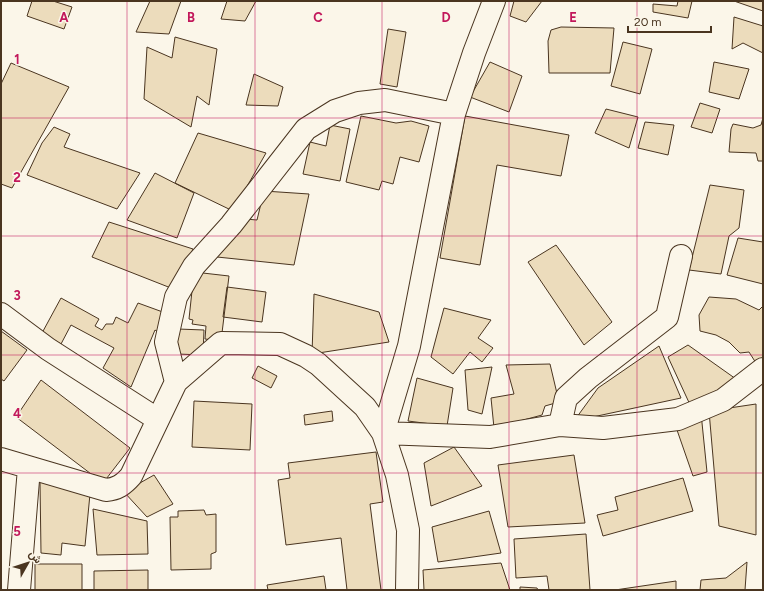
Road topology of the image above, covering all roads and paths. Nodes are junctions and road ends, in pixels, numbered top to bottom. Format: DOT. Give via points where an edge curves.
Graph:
graph roads {
  1 [pos="494,1"];
  2 [pos="454,114"];
  3 [pos="681,256"];
  4 [pos="1,314"];
  5 [pos="763,369"];
  6 [pos="176,382"];
  7 [pos="157,419"];
  8 [pos="560,425"];
  9 [pos="383,433"];
  10 [pos="1,459"];
  11 [pos="29,468"];
  12 [pos="19,590"];
  13 [pos="407,590"];
  1 -- 2 [label="street"];
  2 -- 6 [label="street" via="385,100 359,103 335,111 306,129 231,225 194,266 176,297 166,342"];
  2 -- 9 [label="street" via="409,346"];
  3 -- 8 [label="street" via="666,317 566,398"];
  4 -- 7 [label="street" via="48,349"];
  5 -- 8 [label="street" via="723,400 678,419 602,428"];
  6 -- 7 [label="street"];
  6 -- 9 [label="street" via="221,343 280,344 318,364 365,407"];
  7 -- 11 [label="street" via="131,476 117,489 98,489"];
  8 -- 9 [label="street" via="490,437"];
  9 -- 13 [label="street" via="397,475 408,530"];
  10 -- 11 [label="street"];
  11 -- 12 [label="street"];
}
